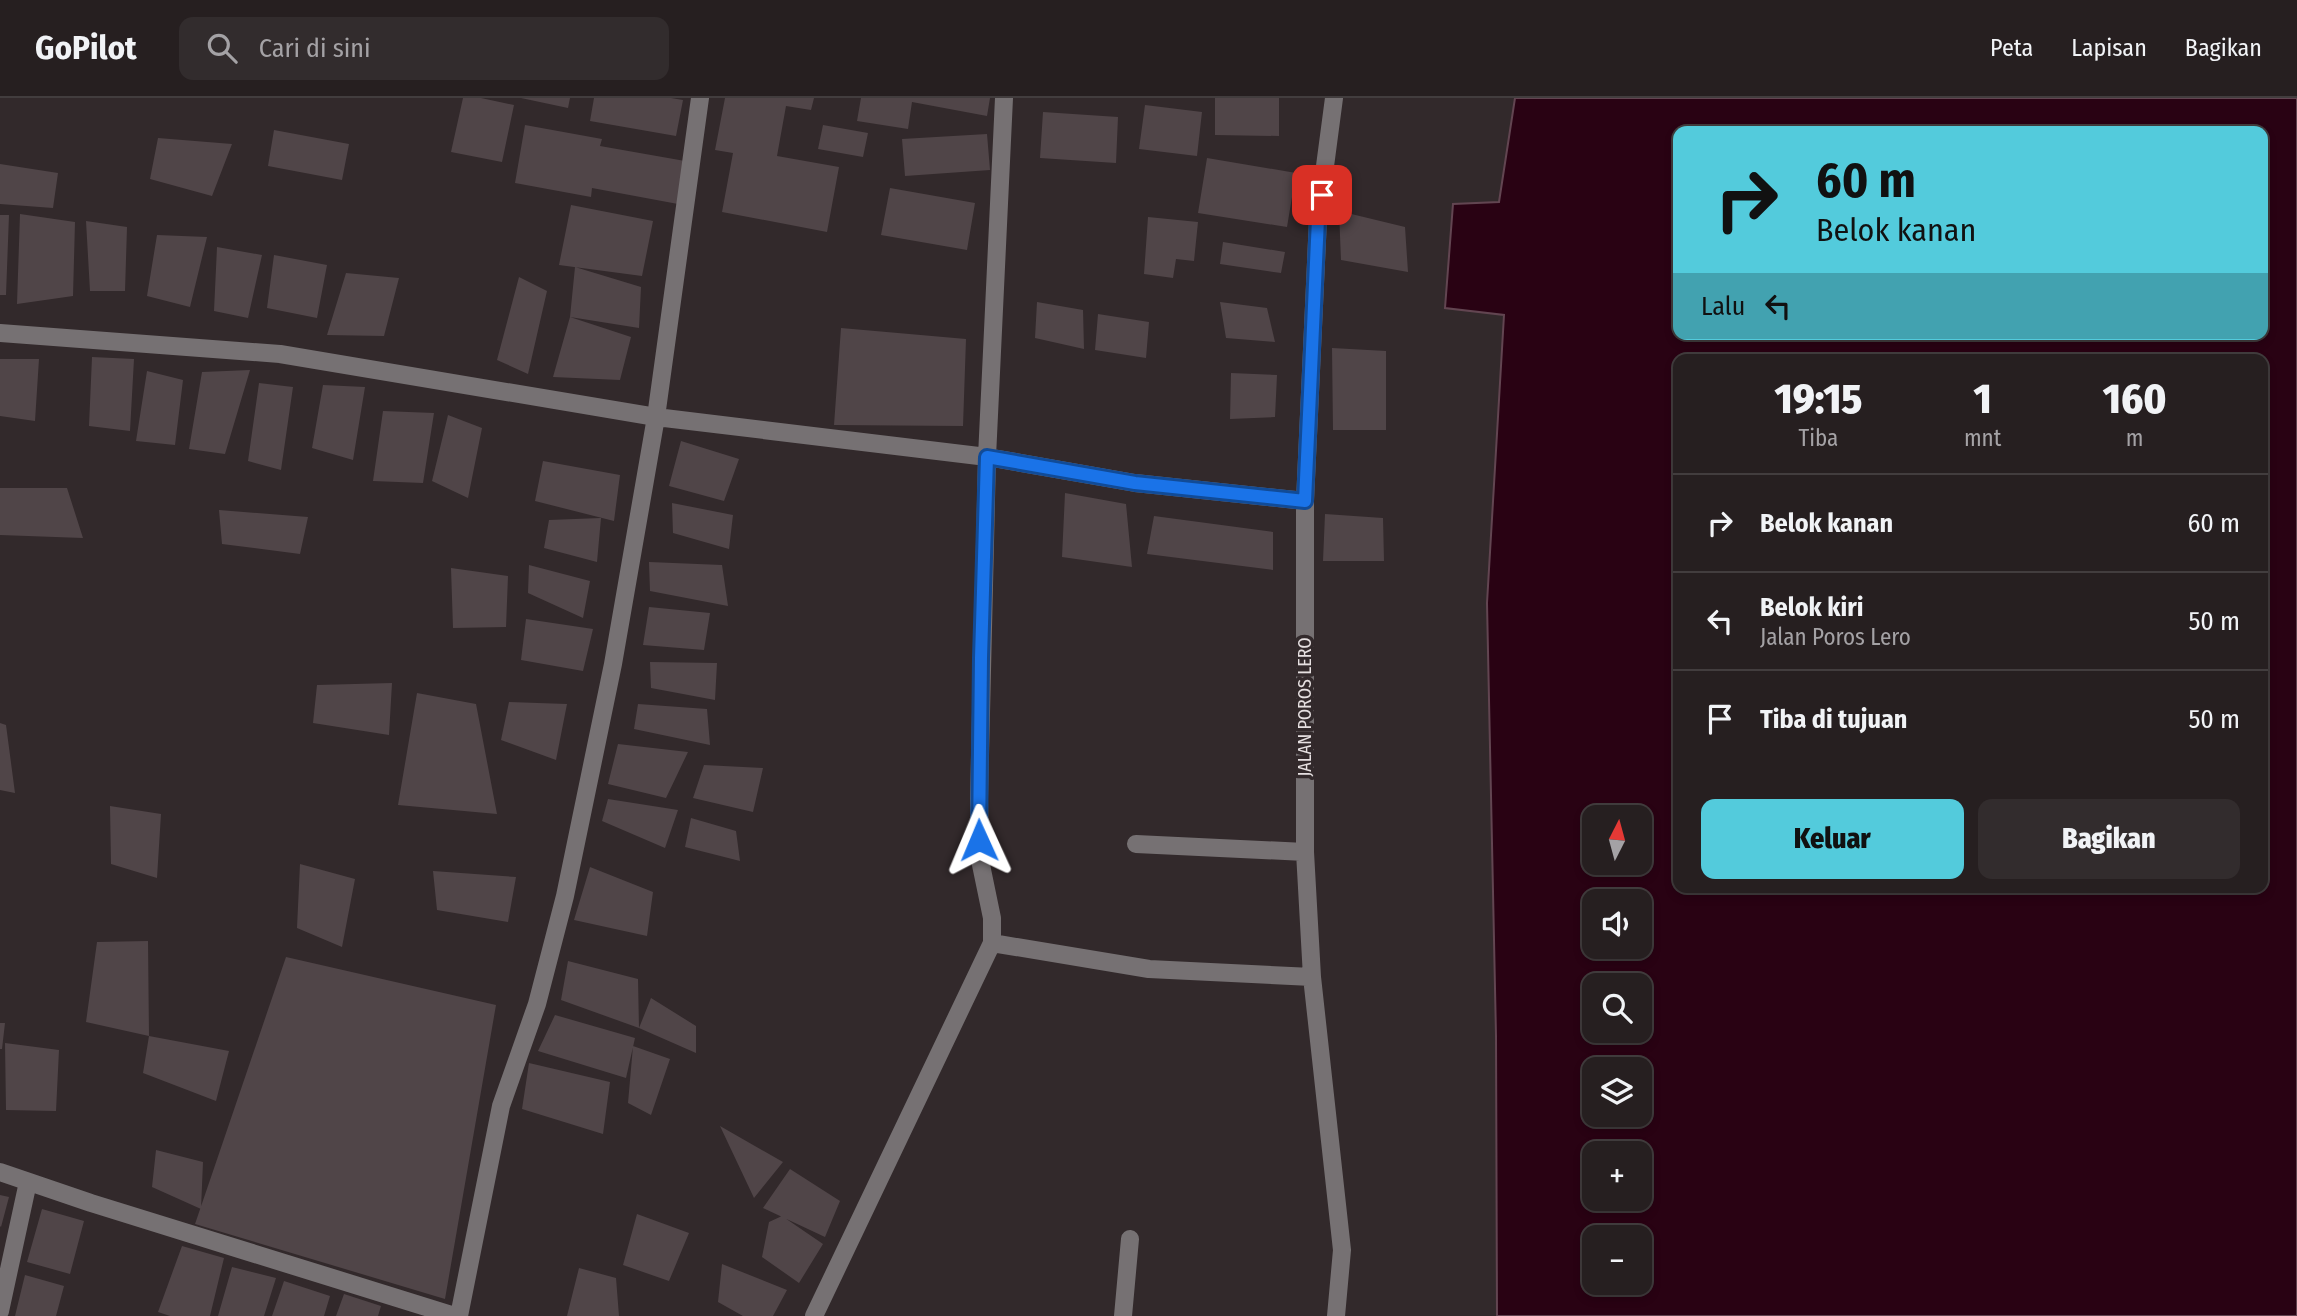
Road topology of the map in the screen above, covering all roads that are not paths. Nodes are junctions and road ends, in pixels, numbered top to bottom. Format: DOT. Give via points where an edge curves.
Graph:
graph roads {
  1 [pos="700,98"];
  2 [pos="1004,98"];
  3 [pos="1334,98"];
  4 [pos="0,333"];
  5 [pos="656,417"];
  6 [pos="987,457"];
  7 [pos="1305,501"];
  8 [pos="1136,844"];
  9 [pos="1305,852"];
  10 [pos="992,943"];
  11 [pos="1312,977"];
  12 [pos="0,1172"];
  13 [pos="28,1182"];
  14 [pos="1130,1239"];
  15 [pos="0,1311"];
  16 [pos="457,1316"];
  17 [pos="814,1316"];
  18 [pos="1123,1316"];
  19 [pos="1336,1316"];
  1 -- 5 [label="street"];
  2 -- 6 [label="street"];
  3 -- 7 [label="street, JALAN POROS LERO" via="1318,219"];
  4 -- 5 [label="street" via="280,354"];
  5 -- 6 [label="street"];
  5 -- 16 [label="street" via="613,664 565,896 537,1004 501,1106"];
  6 -- 7 [label="street" via="1135,483"];
  6 -- 10 [label="street" via="979,799 980,860 992,918"];
  7 -- 9 [label="street, JALAN POROS LERO"];
  8 -- 9 [label="street"];
  9 -- 11 [label="street, JALAN POROS LERO"];
  10 -- 11 [label="street" via="1149,968"];
  10 -- 17 [label="street"];
  11 -- 19 [label="street, JALAN POROS LERO" via="1342,1250"];
  12 -- 13 [label="street"];
  13 -- 15 [label="street"];
  13 -- 16 [label="street"];
  14 -- 18 [label="street"];
}
